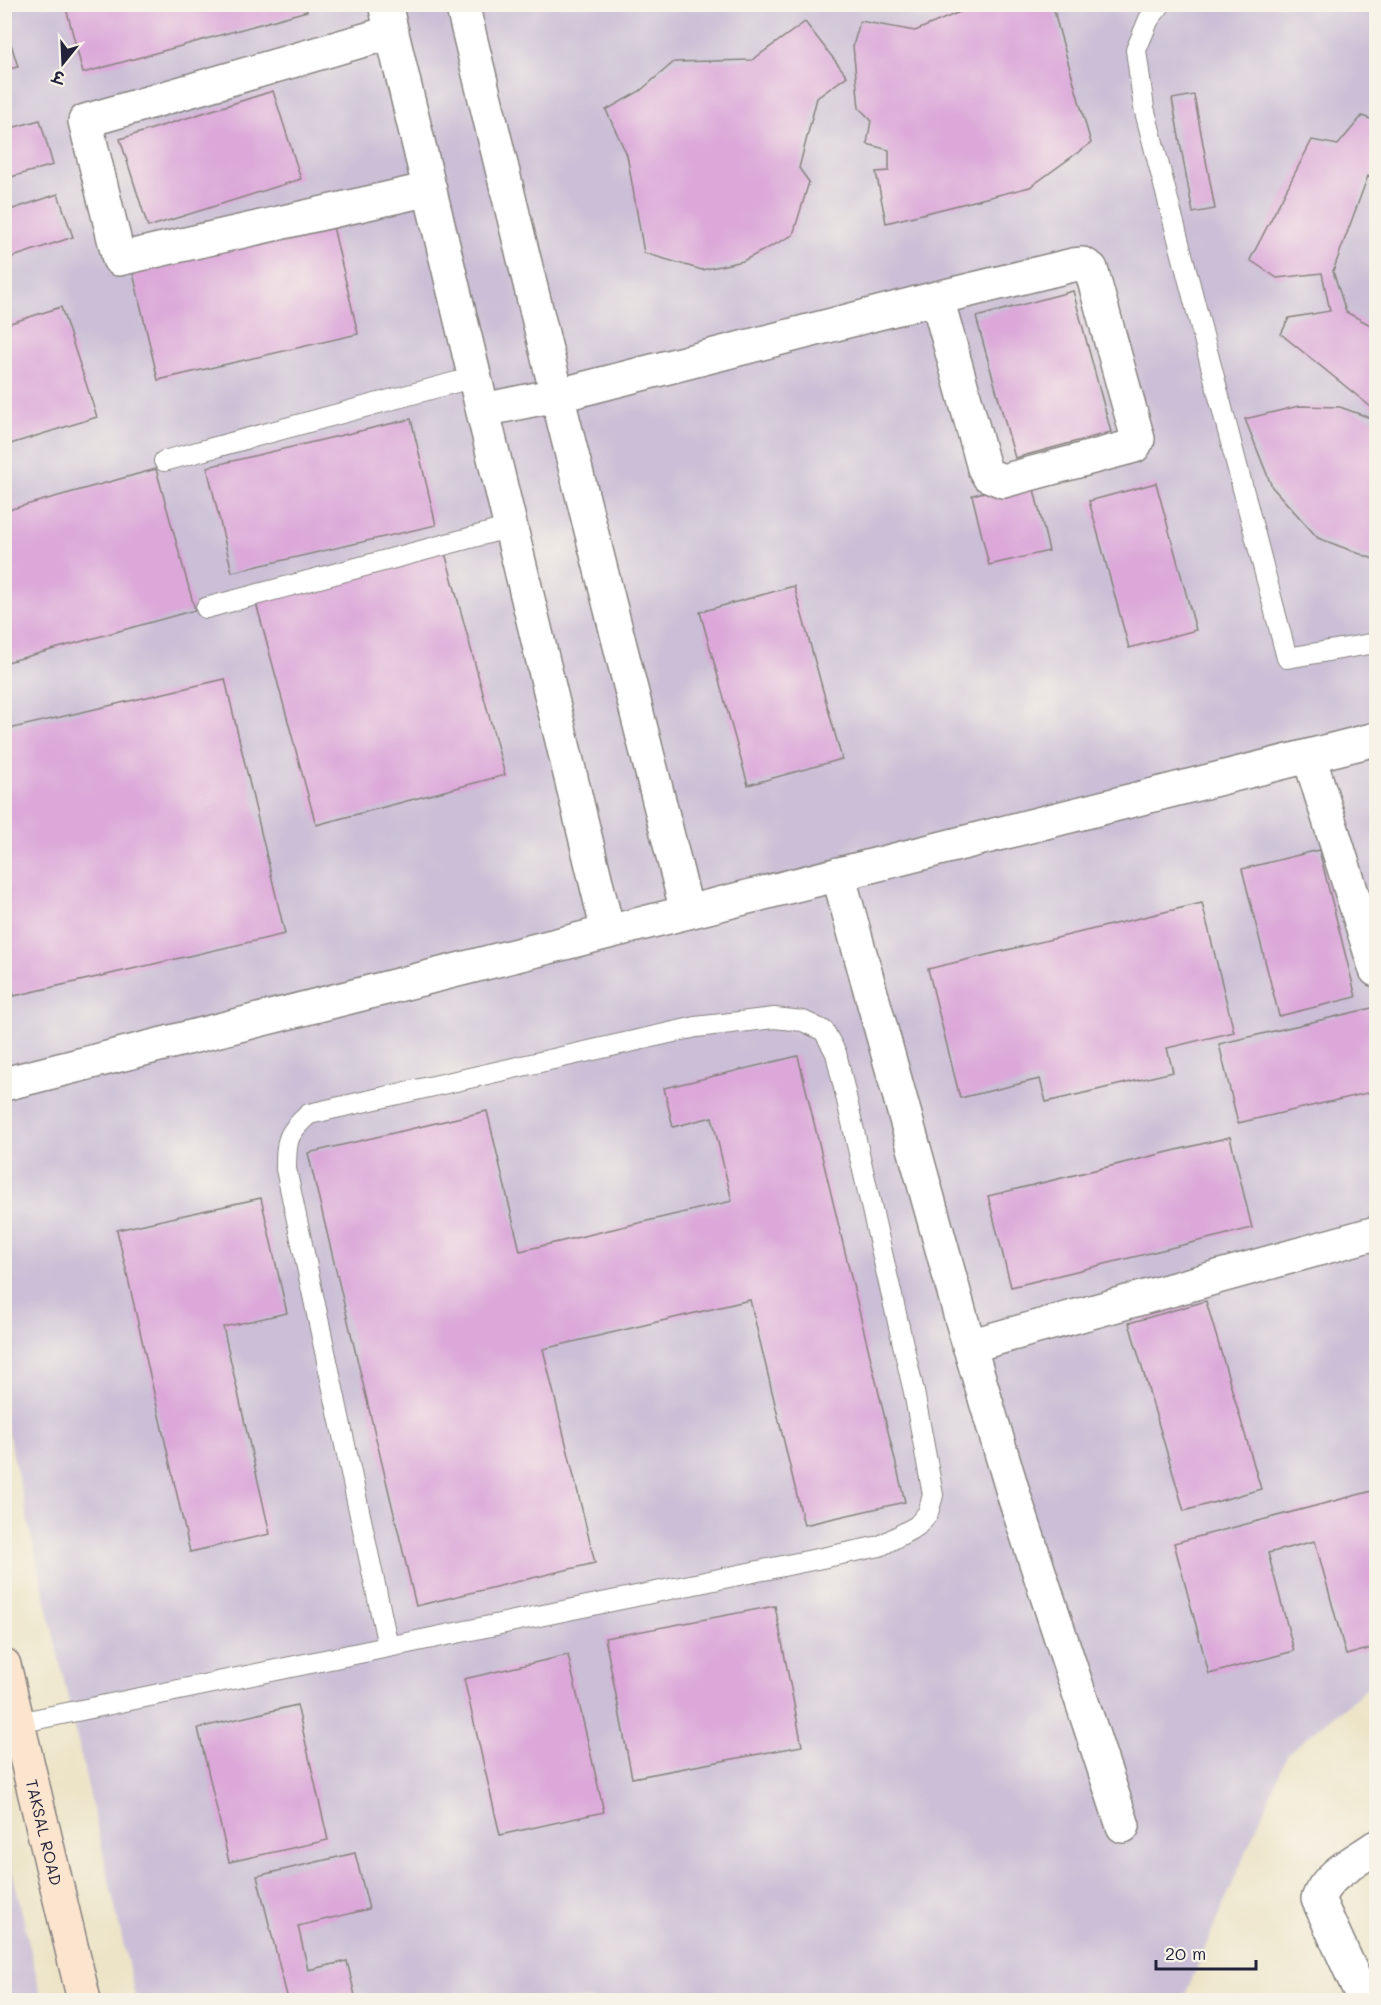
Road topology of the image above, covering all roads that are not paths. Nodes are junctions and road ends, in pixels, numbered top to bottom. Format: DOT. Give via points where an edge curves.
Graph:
graph roads {
  1 [pos="462,4"];
  2 [pos="1161,4"];
  3 [pos="389,18"];
  4 [pos="430,189"];
  5 [pos="937,298"];
  6 [pos="475,377"];
  7 [pos="557,395"];
  8 [pos="483,410"];
  9 [pos="164,462"];
  10 [pos="511,527"];
  11 [pos="206,608"];
  12 [pos="1377,643"];
  13 [pos="1377,739"];
  14 [pos="1309,756"];
  15 [pos="838,874"];
  16 [pos="687,912"];
  17 [pos="608,932"];
  18 [pos="1377,969"];
  19 [pos="4,1084"];
  20 [pos="1377,1233"];
  21 [pos="969,1346"];
  22 [pos="388,1646"];
  23 [pos="4,1665"];
  24 [pos="18,1723"];
  25 [pos="1123,1826"];
  26 [pos="1377,1847"];
  27 [pos="84,2001"];
  28 [pos="1364,2001"];
  1 -- 7 [label="street"];
  2 -- 12 [label="lane" via="1149,19 1136,51 1144,108 1287,658"];
  3 -- 4 [label="street"];
  3 -- 4 [label="street" via="85,121 90,143 119,259"];
  4 -- 6 [label="street"];
  5 -- 5 [label="street" via="988,475 1003,481 1137,443 1091,269 1083,264 1073,265"];
  5 -- 7 [label="street"];
  6 -- 8 [label="street"];
  6 -- 9 [label="lane"];
  7 -- 8 [label="street"];
  7 -- 16 [label="street"];
  8 -- 10 [label="street"];
  10 -- 11 [label="lane"];
  10 -- 17 [label="street"];
  13 -- 14 [label="street"];
  14 -- 15 [label="street"];
  14 -- 18 [label="street"];
  15 -- 16 [label="street"];
  15 -- 21 [label="street"];
  16 -- 17 [label="street"];
  17 -- 19 [label="street"];
  20 -- 21 [label="street"];
  21 -- 25 [label="street"];
  22 -- 22 [label="lane" via="880,1546 917,1526 928,1513 933,1495 914,1392 836,1053 824,1031 803,1021 774,1018 696,1028 309,1114 292,1129 286,1169"];
  22 -- 24 [label="lane"];
  23 -- 24 [label="street, TAKSAL ROAD"];
  24 -- 27 [label="street, TAKSAL ROAD"];
  26 -- 28 [label="street" via="1335,1875 1322,1887 1318,1899"];
}
